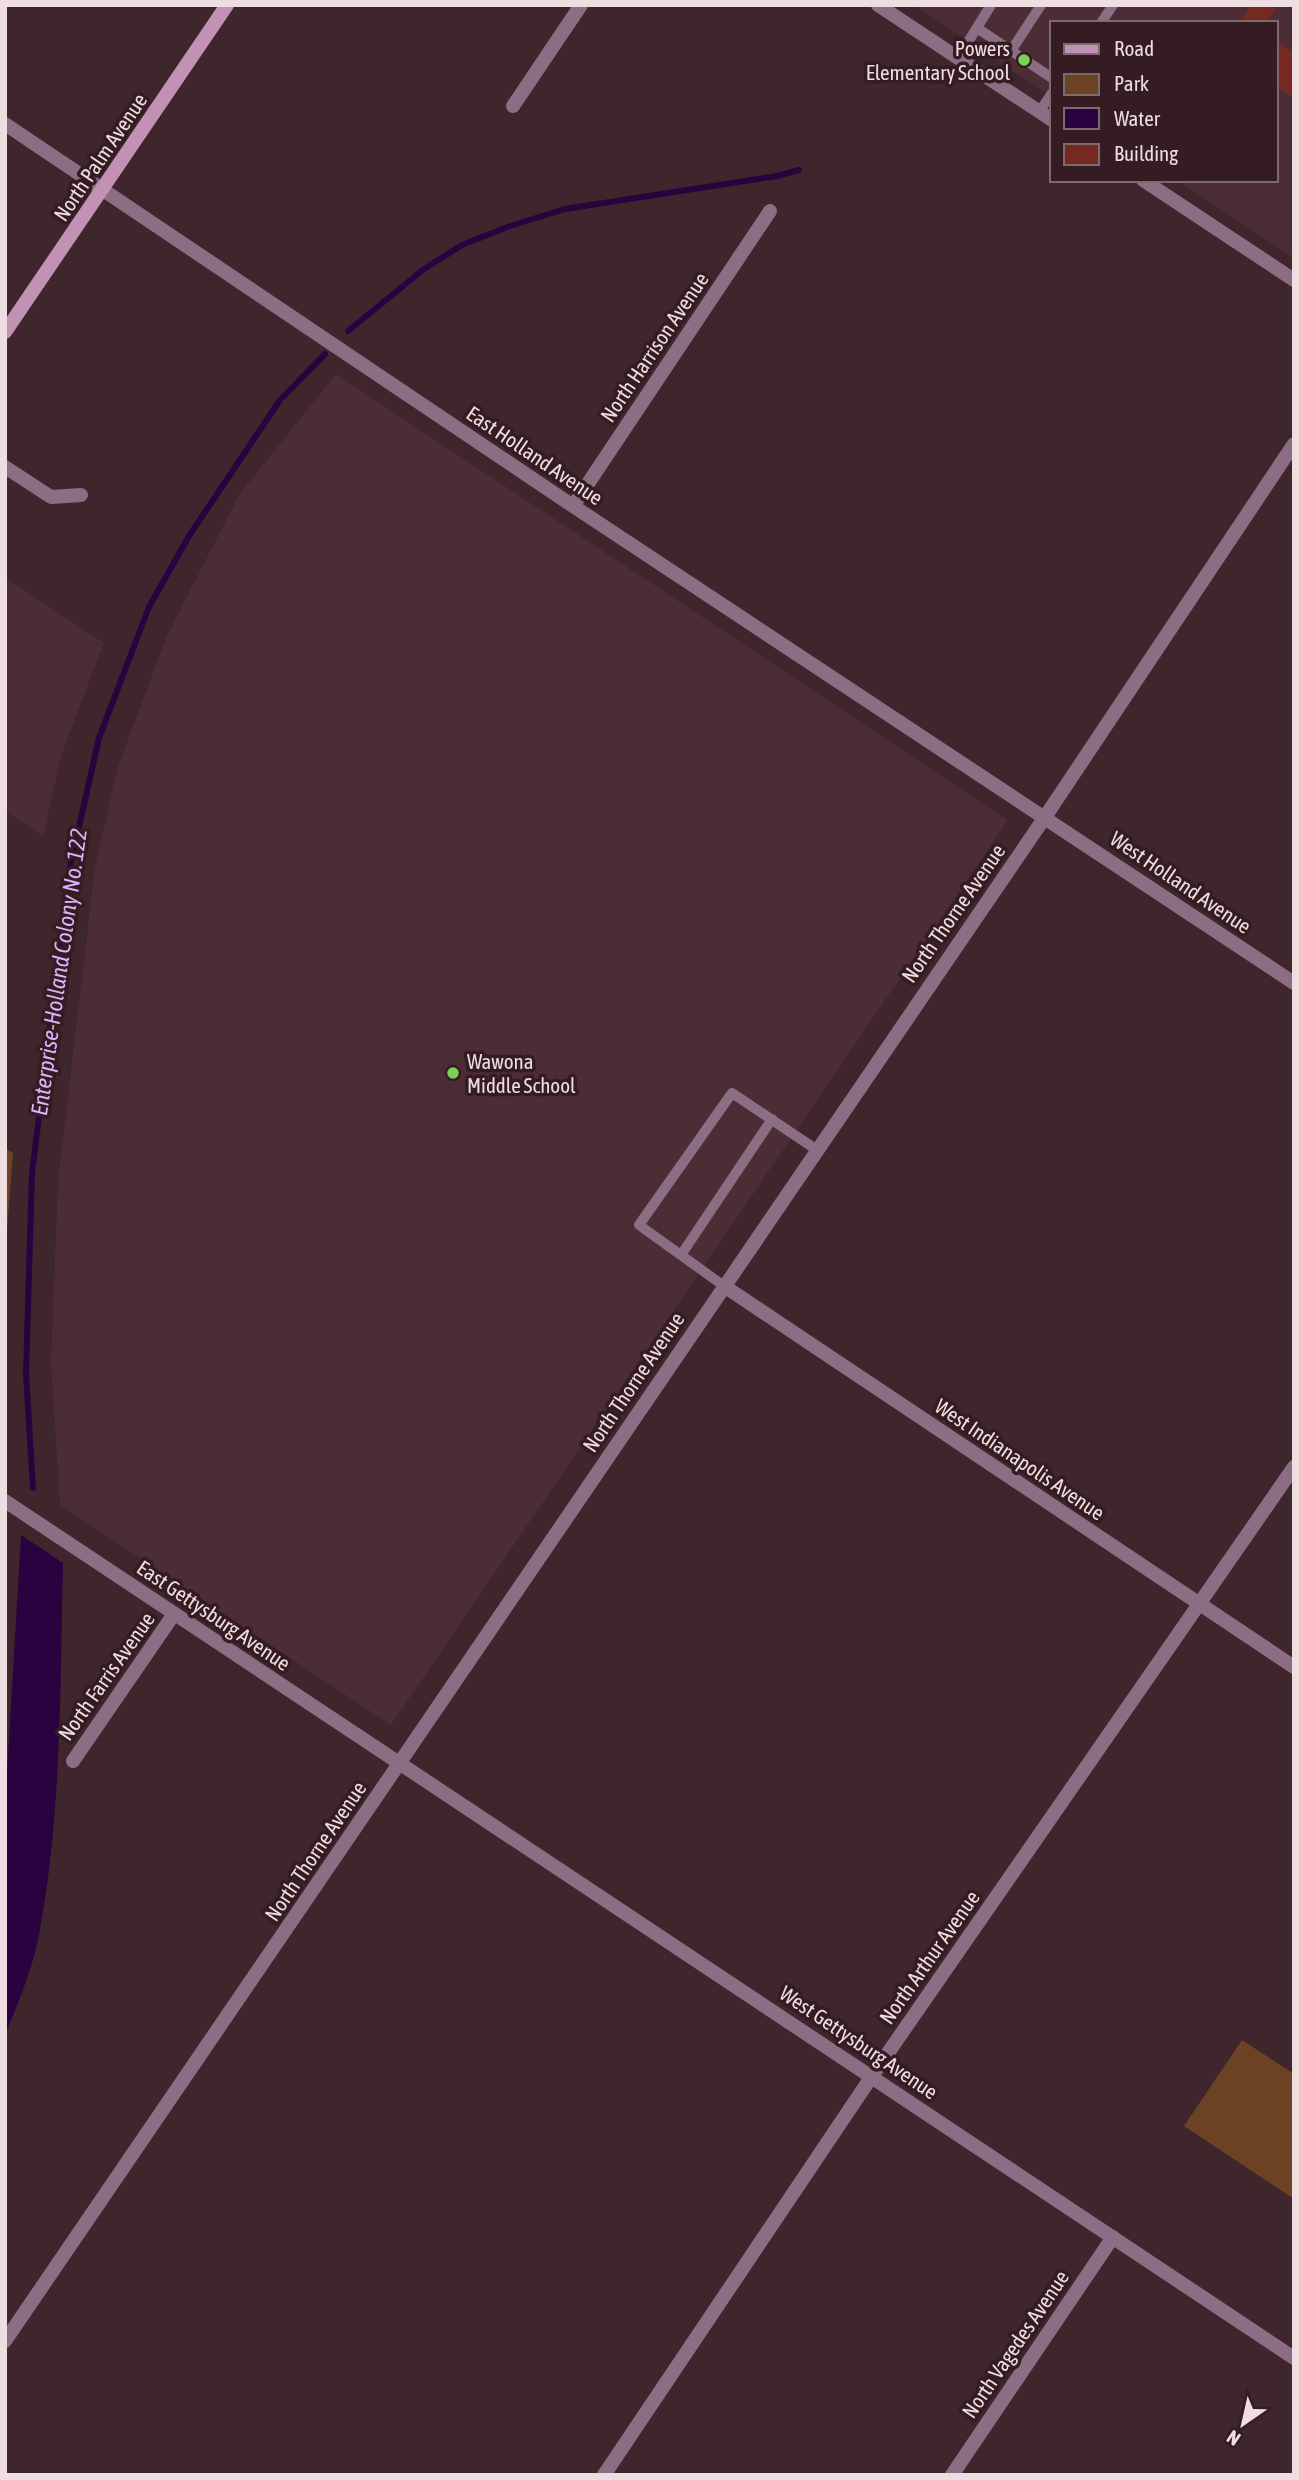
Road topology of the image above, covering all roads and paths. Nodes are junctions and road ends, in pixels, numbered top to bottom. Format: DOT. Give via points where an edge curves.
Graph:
graph roads {
  1 [pos="228,5"];
  2 [pos="581,5"];
  3 [pos="878,5"];
  4 [pos="992,5"];
  5 [pos="1041,5"];
  6 [pos="1113,5"];
  7 [pos="1102,21"];
  8 [pos="977,28"];
  9 [pos="1011,51"];
  10 [pos="958,58"];
  11 [pos="1050,77"];
  12 [pos="1050,96"];
  13 [pos="513,106"];
  14 [pos="1040,112"];
  15 [pos="1050,119"];
  16 [pos="5,124"];
  17 [pos="1146,182"];
  18 [pos="105,189"];
  19 [pos="770,211"];
  20 [pos="1294,280"];
  21 [pos="5,332"];
  22 [pos="1294,444"];
  23 [pos="5,467"];
  24 [pos="81,495"];
  25 [pos="573,506"];
  26 [pos="1045,817"];
  27 [pos="1294,983"];
  28 [pos="772,1119"];
  29 [pos="817,1150"];
  30 [pos="681,1255"];
  31 [pos="724,1286"];
  32 [pos="1294,1467"];
  33 [pos="5,1501"];
  34 [pos="1200,1604"];
  35 [pos="174,1614"];
  36 [pos="1294,1667"];
  37 [pos="73,1761"];
  38 [pos="399,1765"];
  39 [pos="872,2076"];
  40 [pos="1113,2237"];
  41 [pos="5,2341"];
  42 [pos="1294,2358"];
  43 [pos="604,2475"];
  44 [pos="952,2475"];
  1 -- 18 [label="main road, North Palm Avenue"];
  2 -- 13 [label="street"];
  3 -- 10 [label="street"];
  4 -- 8 [label="lane"];
  5 -- 9 [label="lane"];
  6 -- 7 [label="lane"];
  8 -- 9 [label="lane"];
  8 -- 10 [label="lane"];
  9 -- 11 [label="lane"];
  10 -- 14 [label="street"];
  12 -- 14 [label="lane"];
  14 -- 15 [label="street"];
  16 -- 18 [label="street, East Holland Avenue"];
  17 -- 20 [label="street"];
  18 -- 21 [label="main road, North Palm Avenue"];
  18 -- 25 [label="street, East Holland Avenue"];
  19 -- 25 [label="street, North Harrison Avenue"];
  22 -- 26 [label="street, North Thorne Avenue"];
  23 -- 24 [label="street" via="51,497"];
  25 -- 26 [label="street, East Holland Avenue"];
  26 -- 27 [label="street, West Holland Avenue"];
  26 -- 29 [label="street, North Thorne Avenue"];
  28 -- 29 [label="lane"];
  28 -- 30 [label="lane"];
  28 -- 30 [label="lane" via="732,1093 639,1225"];
  29 -- 31 [label="street, North Thorne Avenue"];
  30 -- 31 [label="lane"];
  31 -- 34 [label="street, West Indianapolis Avenue"];
  31 -- 38 [label="street, North Thorne Avenue"];
  32 -- 34 [label="street, North Arthur Avenue"];
  33 -- 35 [label="street, East Gettysburg Avenue"];
  34 -- 36 [label="street, West Indianapolis Avenue"];
  34 -- 39 [label="street, North Arthur Avenue"];
  35 -- 37 [label="street, North Farris Avenue"];
  35 -- 38 [label="street, East Gettysburg Avenue"];
  38 -- 39 [label="street, West Gettysburg Avenue"];
  38 -- 41 [label="street, North Thorne Avenue"];
  39 -- 40 [label="street, West Gettysburg Avenue"];
  39 -- 43 [label="street, North Arthur Avenue"];
  40 -- 42 [label="street, West Gettysburg Avenue"];
  40 -- 44 [label="street, North Vagedes Avenue"];
}
